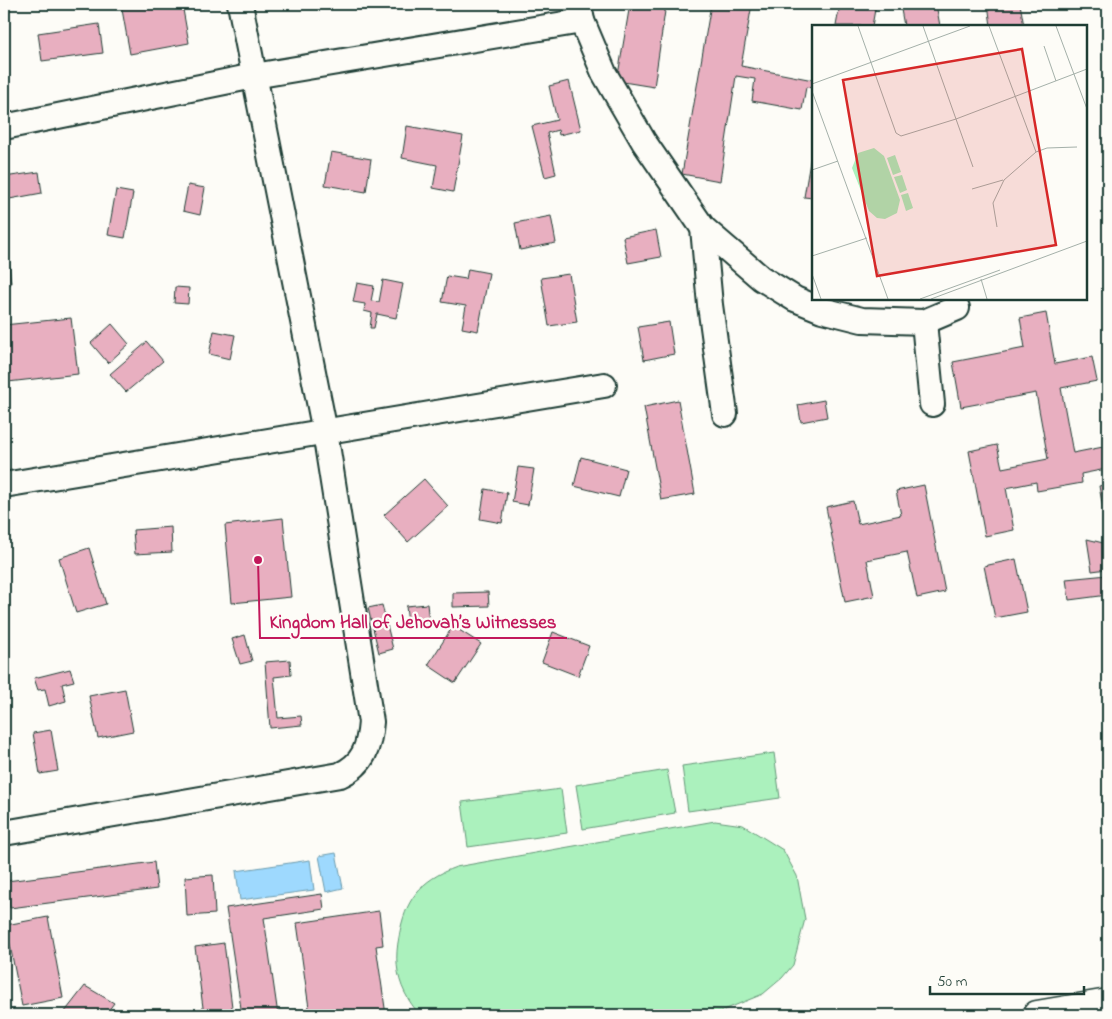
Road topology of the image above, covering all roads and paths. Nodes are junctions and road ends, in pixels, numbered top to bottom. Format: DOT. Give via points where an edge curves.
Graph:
graph roads {
  1 [pos="240,4"];
  2 [pos="581,12"];
  3 [pos="254,76"];
  4 [pos="4,127"];
  5 [pos="703,228"];
  6 [pos="957,308"];
  7 [pos="924,322"];
  8 [pos="604,386"];
  9 [pos="932,404"];
  10 [pos="725,414"];
  11 [pos="325,432"];
  12 [pos="4,485"];
  13 [pos="4,833"];
  14 [pos="1108,1004"];
  15 [pos="1037,1015"];
  1 -- 3 [label="street"];
  2 -- 3 [label="street"];
  2 -- 5 [label="street" via="604,73 644,142"];
  3 -- 4 [label="street"];
  3 -- 11 [label="street"];
  5 -- 7 [label="street" via="760,278 795,299 862,320"];
  5 -- 10 [label="street"];
  6 -- 7 [label="street"];
  7 -- 9 [label="street"];
  8 -- 11 [label="street"];
  11 -- 12 [label="street"];
  11 -- 13 [label="street" via="371,722 361,760 352,770 340,775"];
  14 -- 15 [label="highway"];
}
